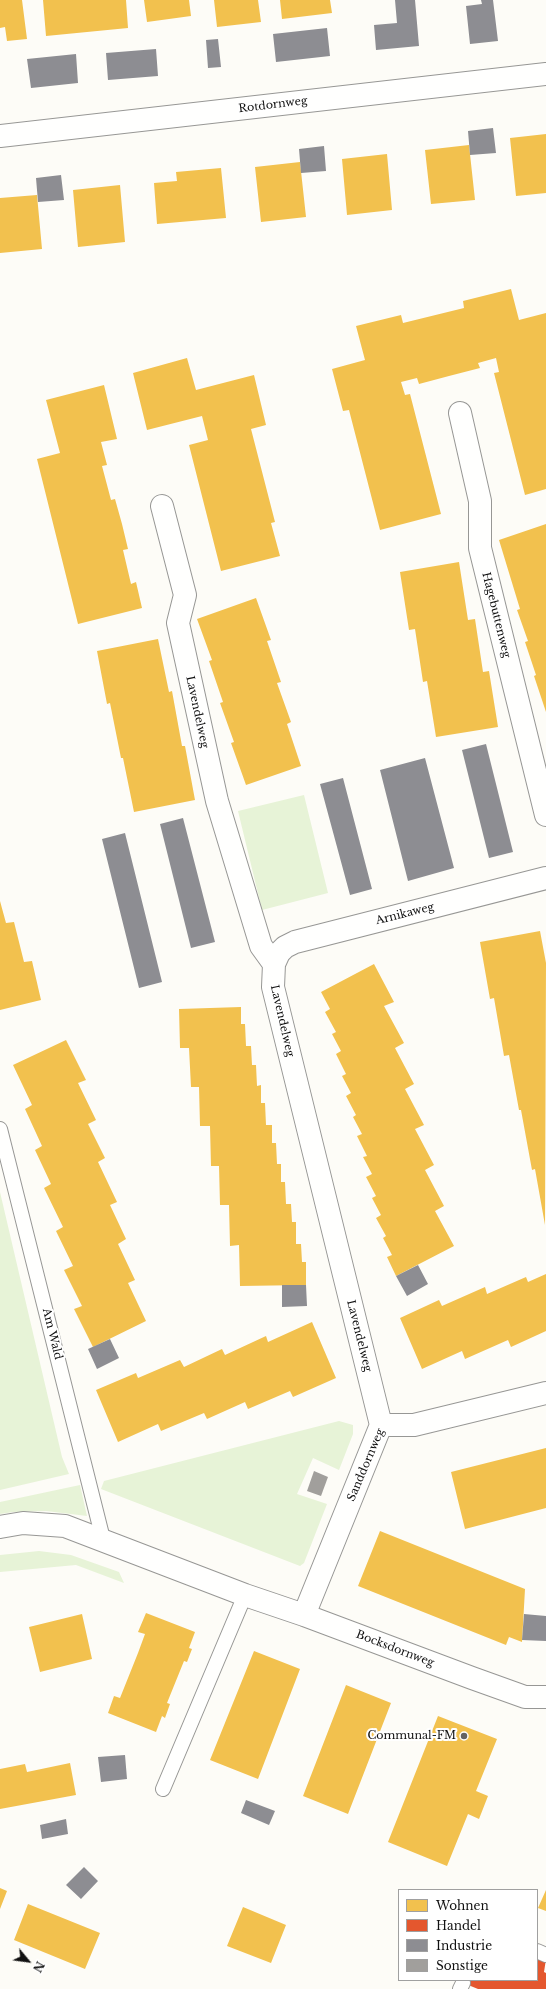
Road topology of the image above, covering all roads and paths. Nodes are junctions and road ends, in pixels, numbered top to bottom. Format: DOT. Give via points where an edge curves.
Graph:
graph roads {
  1 [pos="546,74"];
  2 [pos="0,136"];
  3 [pos="460,414"];
  4 [pos="162,506"];
  5 [pos="546,815"];
  6 [pos="546,878"];
  7 [pos="274,964"];
  8 [pos="0,1129"];
  9 [pos="546,1393"];
  10 [pos="381,1425"];
  11 [pos="0,1527"];
  12 [pos="103,1539"];
  13 [pos="245,1595"];
  14 [pos="304,1615"];
  15 [pos="546,1697"];
  16 [pos="163,1789"];
  1 -- 2 [label="street, Rotdornweg"];
  3 -- 5 [label="street, Hagebuttenweg" via="480,501 480,548"];
  4 -- 7 [label="street, Lavendelweg" via="185,595 178,623 217,801 261,946"];
  6 -- 7 [label="street, Arnikaweg" via="295,942 282,950"];
  7 -- 10 [label="street, Lavendelweg" via="273,988"];
  8 -- 12 [label="lane, Am Wald"];
  9 -- 10 [label="street, Sanddornweg" via="414,1425"];
  10 -- 14 [label="street, Sanddornweg"];
  11 -- 12 [label="street, Bocksdornweg" via="23,1523 65,1526"];
  12 -- 13 [label="street, Bocksdornweg"];
  13 -- 14 [label="street, Bocksdornweg"];
  13 -- 16 [label="lane"];
  14 -- 15 [label="street, Bocksdornweg" via="525,1697"];
}
